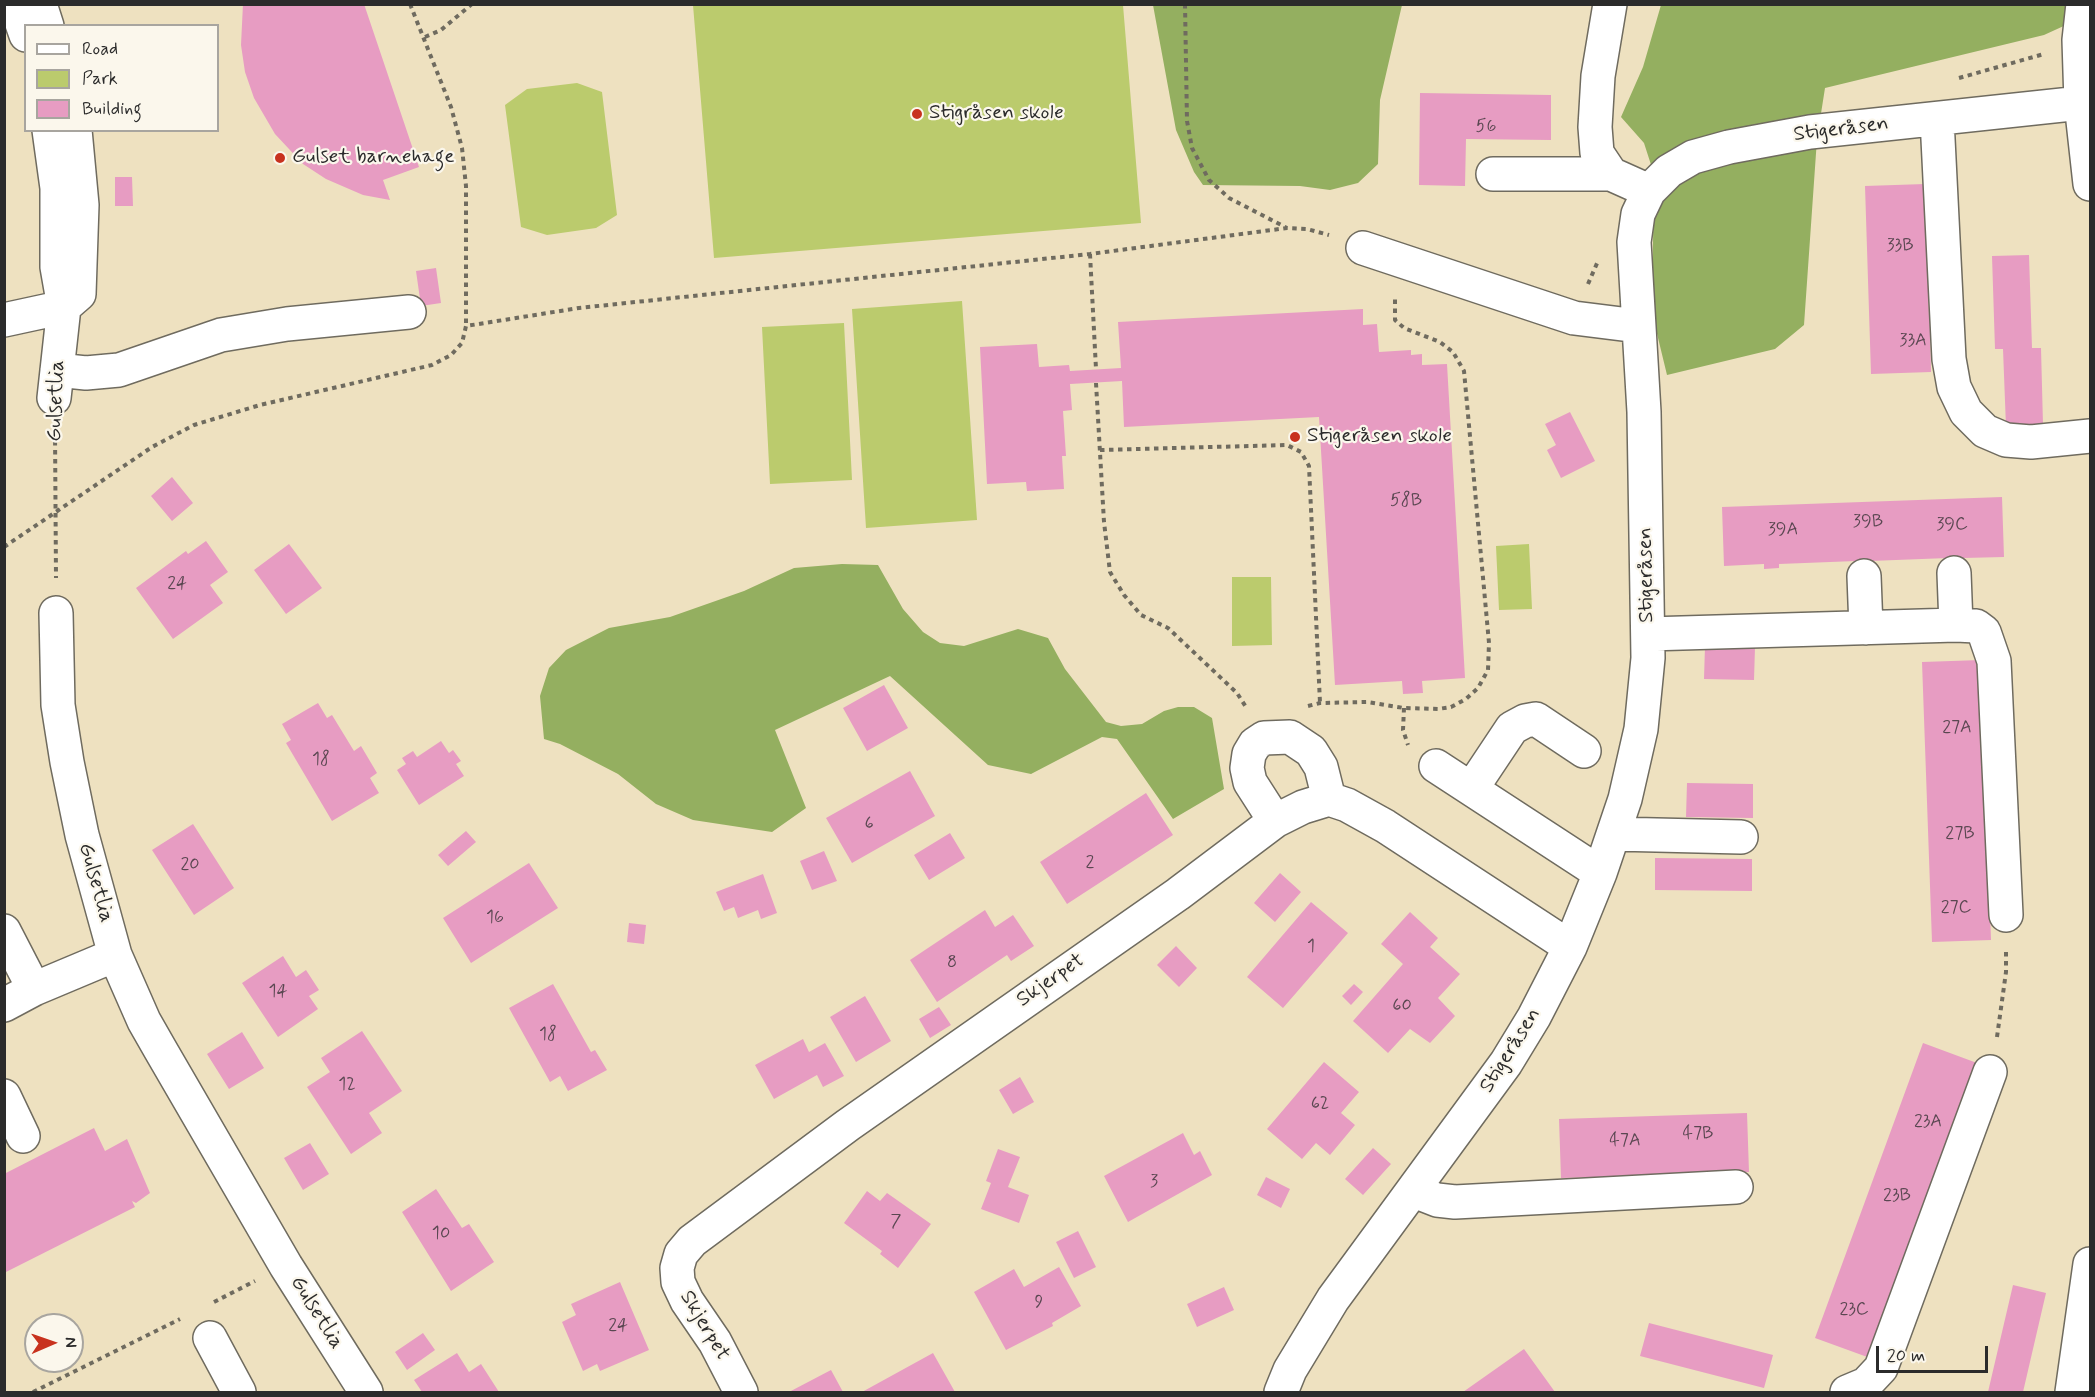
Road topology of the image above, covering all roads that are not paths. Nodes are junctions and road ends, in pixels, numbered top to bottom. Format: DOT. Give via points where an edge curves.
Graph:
graph roads {
  1 [pos="15,4"];
  2 [pos="40,4"];
  3 [pos="1610,4"];
  4 [pos="2084,4"];
  5 [pos="46,24"];
  6 [pos="24,29"];
  7 [pos="2081,103"];
  8 [pos="1937,119"];
  9 [pos="49,132"];
  10 [pos="75,132"];
  11 [pos="1493,174"];
  12 [pos="1611,174"];
  13 [pos="2091,184"];
  14 [pos="1649,191"];
  15 [pos="1363,248"];
  16 [pos="64,307"];
  17 [pos="408,312"];
  18 [pos="4,320"];
  19 [pos="1638,326"];
  20 [pos="2091,436"];
  21 [pos="1954,573"];
  22 [pos="1864,576"];
  23 [pos="56,613"];
  24 [pos="1956,625"];
  25 [pos="1866,628"];
  26 [pos="1648,634"];
  27 [pos="1584,752"];
  28 [pos="1436,766"];
  29 [pos="1472,788"];
  30 [pos="1329,799"];
  31 [pos="1275,821"];
  32 [pos="1614,834"];
  33 [pos="1741,837"];
  34 [pos="1600,873"];
  35 [pos="2006,915"];
  36 [pos="4,931"];
  37 [pos="1570,947"];
  38 [pos="115,955"];
  39 [pos="34,989"];
  40 [pos="4,1005"];
  41 [pos="1990,1072"];
  42 [pos="4,1096"];
  43 [pos="23,1136"];
  44 [pos="1736,1187"];
  45 [pos="1414,1191"];
  46 [pos="2091,1263"];
  47 [pos="200,1326"];
  48 [pos="239,1392"];
  49 [pos="366,1392"];
  50 [pos="741,1392"];
  51 [pos="1281,1392"];
  52 [pos="1847,1392"];
  53 [pos="2072,1392"];
  1 -- 6 [label="street"];
  2 -- 5 [label="street"];
  3 -- 12 [label="street" via="1598,76 1595,127 1597,153"];
  4 -- 7 [label="street" via="2079,40"];
  7 -- 8 [label="street, Stigeråsen"];
  7 -- 13 [label="street"];
  8 -- 14 [label="street, Stigeråsen" via="1810,132 1729,147 1693,157 1669,171"];
  8 -- 20 [label="street" via="1950,359 1954,387 1966,412 1985,431 2006,440 2031,442"];
  9 -- 16 [label="street, Gulsetlia" via="57,188 57,267"];
  10 -- 16 [label="street, Gulsetlia" via="83,240 79,294"];
  11 -- 12 [label="street"];
  12 -- 14 [label="street"];
  14 -- 19 [label="street, Stigeråsen" via="1638,214 1634,242"];
  15 -- 19 [label="street" via="1574,318"];
  16 -- 17 [label="street, Gulsetlia" via="55,384 86,373 119,370 221,335"];
  16 -- 18 [label="street"];
  19 -- 26 [label="street, Stigeråsen" via="1644,412"];
  21 -- 24 [label="street"];
  22 -- 25 [label="street"];
  23 -- 38 [label="street, Gulsetlia" via="58,705 67,762 82,835"];
  24 -- 25 [label="street"];
  24 -- 35 [label="street" via="1976,626 1984,632 1994,661"];
  25 -- 26 [label="street"];
  26 -- 32 [label="street, Stigeråsen" via="1641,729"];
  27 -- 29 [label="street" via="1536,719 1525,721 1512,728"];
  28 -- 29 [label="street"];
  29 -- 34 [label="street"];
  30 -- 31 [label="street, Skjerpet"];
  30 -- 31 [label="street" via="1321,767 1311,751 1290,737 1264,738 1249,754 1247,768 1250,782"];
  30 -- 37 [label="street" via="1385,826"];
  31 -- 50 [label="street, Skjerpet" via="692,1241 681,1254 678,1282"];
  32 -- 33 [label="street"];
  32 -- 34 [label="street, Stigeråsen"];
  34 -- 37 [label="street, Stigeråsen"];
  36 -- 39 [label="street"];
  37 -- 45 [label="street, Stigeråsen" via="1506,1063"];
  38 -- 39 [label="street"];
  38 -- 49 [label="street, Gulsetlia" via="144,1021 286,1266"];
  39 -- 40 [label="street"];
  41 -- 52 [label="street" via="1881,1368 1866,1384"];
  42 -- 43 [label="street"];
  44 -- 45 [label="street" via="1455,1202"];
  45 -- 51 [label="street, Stigeråsen" via="1333,1299"];
  46 -- 53 [label="street"];
  47 -- 48 [label="street"];
}
